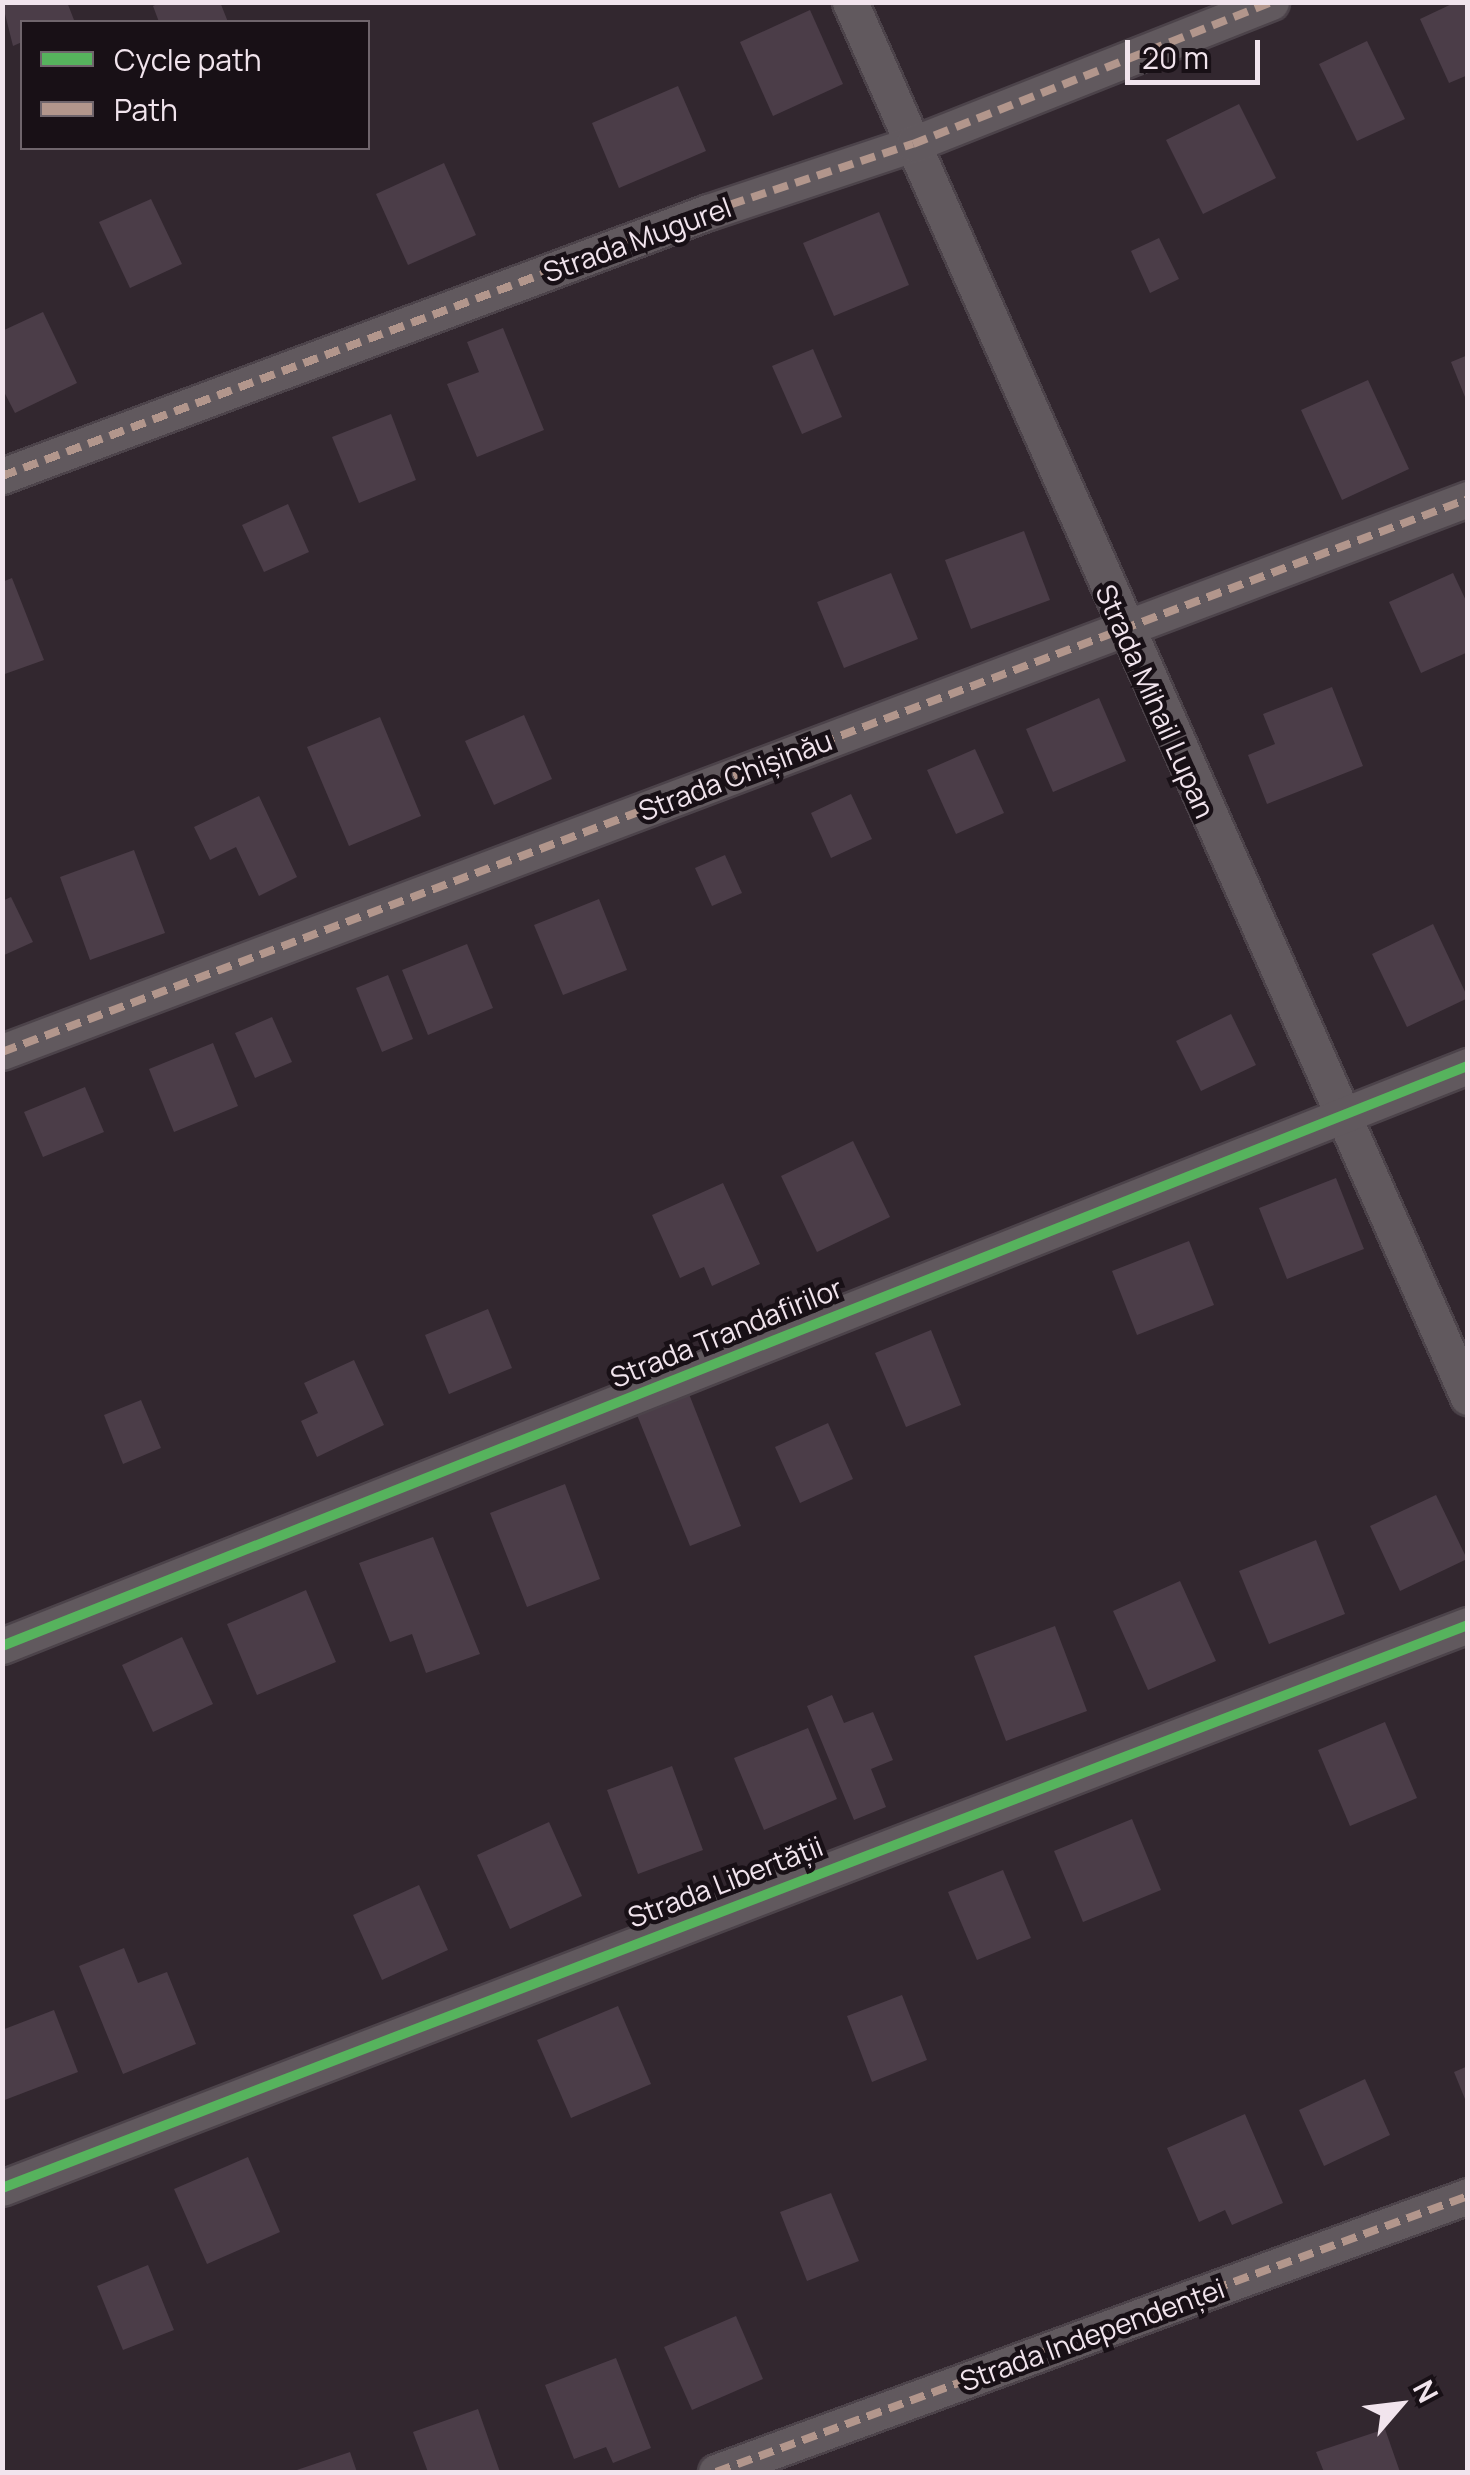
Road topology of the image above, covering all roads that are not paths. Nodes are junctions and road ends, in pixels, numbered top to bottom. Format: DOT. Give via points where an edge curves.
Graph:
graph roads {
  1 [pos="850,2"];
  2 [pos="1271,2"];
  3 [pos="913,144"];
  4 [pos="2,476"];
  5 [pos="1468,499"];
  6 [pos="1122,628"];
  7 [pos="2,1052"];
  8 [pos="1468,1066"];
  9 [pos="1343,1113"];
  10 [pos="1468,1397"];
  11 [pos="1468,1625"];
  12 [pos="2,1646"];
  13 [pos="2,2188"];
  14 [pos="1468,2196"];
  15 [pos="716,2472"];
  1 -- 3 [label="street, Strada Mihail Lupan"];
  2 -- 3 [label="street, Strada Mugurel"];
  3 -- 4 [label="street, Strada Mugurel" via="708,212"];
  3 -- 6 [label="street, Strada Mihail Lupan"];
  5 -- 6 [label="street, Strada Chișinău"];
  6 -- 7 [label="street, Strada Chișinău"];
  6 -- 9 [label="street, Strada Mihail Lupan"];
  8 -- 9 [label="street, Strada Trandafirilor"];
  9 -- 10 [label="street, Strada Mihail Lupan"];
  9 -- 12 [label="street, Strada Trandafirilor"];
  11 -- 13 [label="street, Strada Libertății" via="902,1836"];
  14 -- 15 [label="street, Strada Independenței"];
}
